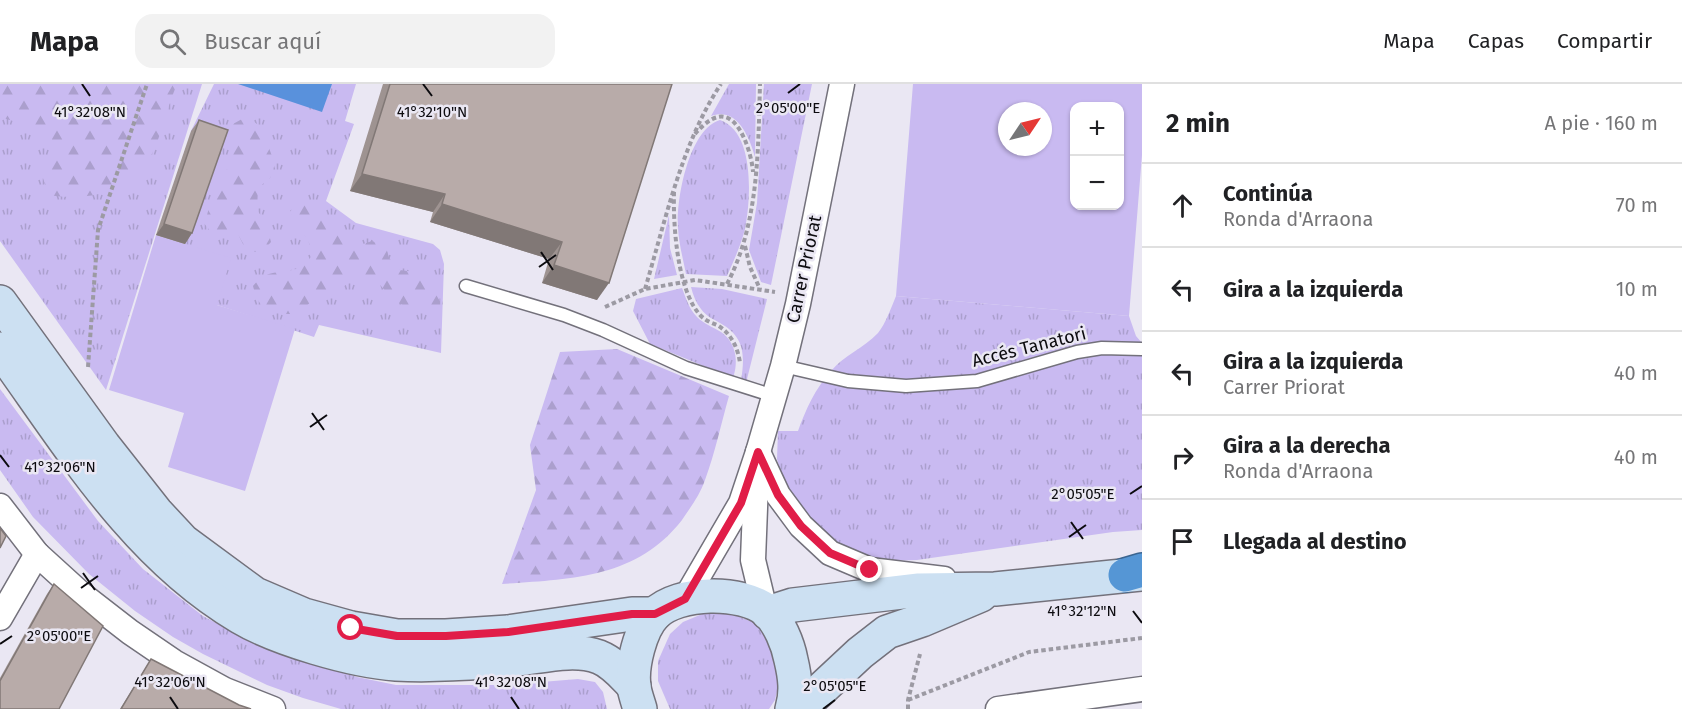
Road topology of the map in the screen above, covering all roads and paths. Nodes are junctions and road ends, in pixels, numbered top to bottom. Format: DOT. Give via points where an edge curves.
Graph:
graph roads {
  1 [pos="147,84"];
  2 [pos="721,84"];
  3 [pos="760,84"];
  4 [pos="842,84"];
  5 [pos="694,134"];
  6 [pos="755,181"];
  7 [pos="674,192"];
  8 [pos="744,245"];
  9 [pos="684,281"];
  10 [pos="728,284"];
  11 [pos="466,286"];
  12 [pos="645,289"];
  13 [pos="761,290"];
  14 [pos="775,292"];
  15 [pos="0,302"];
  16 [pos="577,320"];
  17 [pos="0,349"];
  18 [pos="1142,349"];
  19 [pos="783,366"];
  20 [pos="87,376"];
  21 [pos="737,385"];
  22 [pos="774,396"];
  23 [pos="758,452"];
  24 [pos="0,506"];
  25 [pos="37,554"];
  26 [pos="1136,573"];
  27 [pos="994,589"];
  28 [pos="685,599"];
  29 [pos="766,611"];
  30 [pos="655,614"];
  31 [pos="0,618"];
  32 [pos="1142,638"];
  33 [pos="921,647"];
  34 [pos="1142,689"];
  35 [pos="637,698"];
  36 [pos="908,700"];
  37 [pos="273,709"];
  38 [pos="792,709"];
  39 [pos="800,709"];
  40 [pos="908,709"];
  41 [pos="998,709"];
  1 -- 20 [label="path" via="98,230"];
  2 -- 5 [label="path"];
  3 -- 6 [label="path"];
  4 -- 19 [label="street, Carrer Priorat"];
  5 -- 6 [label="path" via="715,117 732,121 745,139"];
  5 -- 7 [label="path"];
  6 -- 8 [label="path"];
  7 -- 9 [label="path" via="674,239"];
  7 -- 12 [label="path"];
  8 -- 10 [label="path"];
  8 -- 13 [label="path"];
  9 -- 10 [label="path"];
  9 -- 12 [label="path"];
  9 -- 21 [label="path" via="701,316 725,330 736,346 740,366"];
  10 -- 13 [label="path"];
  11 -- 16 [label="lane"];
  12 -- 16 [label="path"];
  13 -- 14 [label="path"];
  15 -- 30 [label="street" via="156,512 183,541 255,594 304,615 397,636 508,632"];
  16 -- 21 [label="lane" via="686,369"];
  17 -- 35 [label="street" via="135,530 164,561 241,618 295,641 394,664 578,654 599,657 616,667"];
  18 -- 19 [label="lane, Accés Tanatori" via="1102,348 977,381 906,386 848,381"];
  19 -- 22 [label="street, Carrer Priorat"];
  21 -- 22 [label="lane"];
  22 -- 23 [label="street, Carrer Priorat"];
  23 -- 27 [label="street" via="784,503 801,526 830,553 870,570"];
  23 -- 28 [label="street, Carrer Priorat" via="741,503"];
  23 -- 29 [label="street, Carrer Priorat" via="753,560"];
  24 -- 25 [label="street"];
  25 -- 31 [label="street"];
  25 -- 37 [label="street" via="81,594 174,662 225,690"];
  26 -- 27 [label="street"];
  27 -- 29 [label="street" via="919,590"];
  27 -- 39 [label="street" via="887,632"];
  28 -- 29 [label="street" via="741,599"];
  28 -- 30 [label="street"];
  29 -- 38 [label="street" via="789,650 795,678"];
  30 -- 35 [label="street" via="636,652"];
  32 -- 36 [label="path" via="1029,652"];
  33 -- 36 [label="path"];
  34 -- 41 [label="street"];
  36 -- 40 [label="path"];
}
